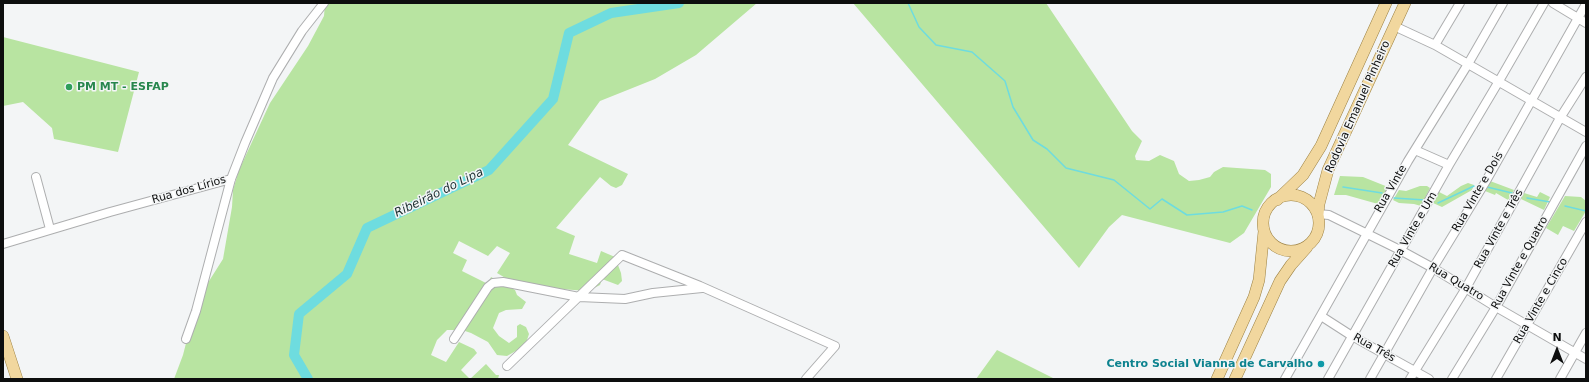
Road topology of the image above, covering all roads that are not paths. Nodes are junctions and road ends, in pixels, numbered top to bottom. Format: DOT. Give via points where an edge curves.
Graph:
graph roads {
  1 [pos="324,3"];
  2 [pos="1386,3"];
  3 [pos="1405,3"];
  4 [pos="1460,3"];
  5 [pos="1503,3"];
  6 [pos="1544,3"];
  7 [pos="1553,3"];
  8 [pos="1586,4"];
  9 [pos="1578,18"];
  10 [pos="1586,23"];
  11 [pos="1394,26"];
  12 [pos="1435,45"];
  13 [pos="1468,64"];
  14 [pos="1586,77"];
  15 [pos="1499,82"];
  16 [pos="1530,100"];
  17 [pos="1560,118"];
  18 [pos="1586,132"];
  19 [pos="1586,146"];
  20 [pos="1415,150"];
  21 [pos="1449,165"];
  22 [pos="36,177"];
  23 [pos="231,179"];
  24 [pos="1277,200"];
  25 [pos="1318,214"];
  26 [pos="1586,222"];
  27 [pos="50,229"];
  28 [pos="1264,230"];
  29 [pos="1366,234"];
  30 [pos="3,244"];
  31 [pos="1310,244"];
  32 [pos="1400,250"];
  33 [pos="1433,268"];
  34 [pos="1466,288"];
  35 [pos="706,289"];
  36 [pos="579,297"];
  37 [pos="1496,307"];
  38 [pos="1321,316"];
  39 [pos="1528,325"];
  40 [pos="1586,333"];
  41 [pos="3,336"];
  42 [pos="1352,336"];
  43 [pos="186,339"];
  44 [pos="454,339"];
  45 [pos="1575,351"];
  46 [pos="1385,354"];
  47 [pos="1586,358"];
  48 [pos="507,366"];
  49 [pos="1414,371"];
  50 [pos="18,379"];
  51 [pos="806,379"];
  52 [pos="1217,379"];
  53 [pos="1234,379"];
  54 [pos="1285,379"];
  55 [pos="1328,379"];
  56 [pos="1370,379"];
  57 [pos="1410,379"];
  58 [pos="1429,379"];
  59 [pos="1452,379"];
  60 [pos="1496,379"];
  61 [pos="1560,379"];
  1 -- 23 [label="street, Rua dos Lírios" via="302,31 273,78"];
  2 -- 24 [label="main road, Rodovia Emanuel Pinheiro" via="1321,146 1303,175"];
  3 -- 11 [label="main road, Rodovia Emanuel Pinheiro"];
  4 -- 12 [label="street"];
  5 -- 13 [label="street, Rua Vinte"];
  6 -- 15 [label="street, Rua Vinte e Um"];
  7 -- 9 [label="street"];
  8 -- 9 [label="street, Rua Vinte e Dois"];
  9 -- 10 [label="street"];
  9 -- 16 [label="street, Rua Vinte e Dois"];
  11 -- 12 [label="street"];
  11 -- 25 [label="main road, Rodovia Emanuel Pinheiro" via="1328,170"];
  12 -- 13 [label="street"];
  13 -- 15 [label="street"];
  13 -- 20 [label="street, Rua Vinte"];
  14 -- 17 [label="street, Rua Vinte e Três"];
  15 -- 16 [label="street"];
  15 -- 21 [label="street, Rua Vinte e Um"];
  16 -- 17 [label="street"];
  16 -- 33 [label="street, Rua Vinte e Dois" via="1486,181"];
  17 -- 18 [label="street"];
  17 -- 34 [label="street, Rua Vinte e Três"];
  19 -- 37 [label="street, Rua Vinte e Quatro"];
  20 -- 21 [label="street"];
  20 -- 29 [label="street, Rua Vinte"];
  21 -- 32 [label="street, Rua Vinte e Um"];
  22 -- 27 [label="street"];
  23 -- 27 [label="street, Rua dos Lírios"];
  23 -- 43 [label="street" via="196,311"];
  24 -- 25 [label="main road" via="1289,196 1302,198 1312,204"];
  24 -- 28 [label="main road" via="1265,213"];
  25 -- 29 [label="street, Rua Quatro" via="1329,215"];
  25 -- 31 [label="main road" via="1317,235"];
  26 -- 39 [label="street, Rua Vinte e Cinco"];
  27 -- 30 [label="street, Rua dos Lírios"];
  28 -- 31 [label="main road" via="1275,246 1285,250 1298,250"];
  28 -- 52 [label="main road" via="1262,265 1254,297"];
  29 -- 32 [label="street, Rua Quatro"];
  29 -- 38 [label="street, Rua Vinte"];
  31 -- 53 [label="main road" via="1280,281"];
  32 -- 33 [label="street, Rua Quatro"];
  32 -- 42 [label="street, Rua Vinte e Um"];
  33 -- 34 [label="street, Rua Quatro"];
  33 -- 46 [label="street, Rua Vinte e Dois"];
  34 -- 37 [label="street, Rua Quatro"];
  34 -- 49 [label="street, Rua Vinte e Três"];
  35 -- 36 [label="street" via="652,293 625,299"];
  35 -- 36 [label="street" via="622,255"];
  35 -- 51 [label="street" via="835,346"];
  36 -- 44 [label="street" via="503,282 493,283"];
  36 -- 48 [label="street"];
  37 -- 39 [label="street, Rua Quatro"];
  37 -- 59 [label="street, Rua Vinte e Quatro"];
  38 -- 42 [label="street, Rua Três"];
  38 -- 54 [label="street, Rua Vinte"];
  39 -- 45 [label="street, Rua Quatro"];
  39 -- 60 [label="street, Rua Vinte e Cinco"];
  40 -- 45 [label="street"];
  41 -- 50 [label="main road"];
  42 -- 46 [label="street, Rua Três"];
  42 -- 55 [label="street, Rua Vinte e Um"];
  45 -- 47 [label="street, Rua Quatro"];
  45 -- 61 [label="street"];
  46 -- 49 [label="street, Rua Três"];
  46 -- 56 [label="street, Rua Vinte e Dois"];
  49 -- 57 [label="street, Rua Vinte e Três"];
  49 -- 58 [label="street, Rua Três"];
}
